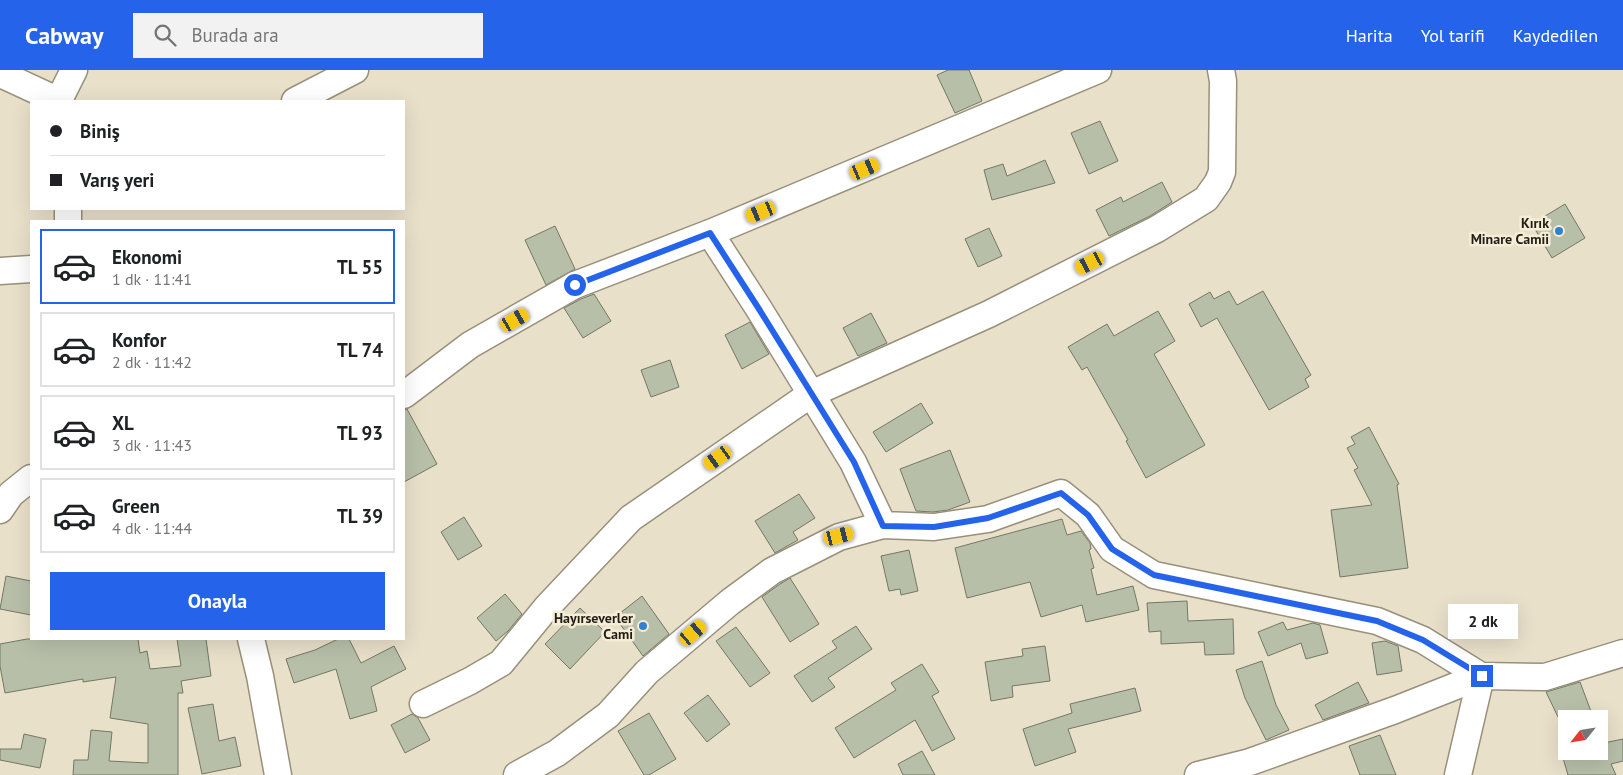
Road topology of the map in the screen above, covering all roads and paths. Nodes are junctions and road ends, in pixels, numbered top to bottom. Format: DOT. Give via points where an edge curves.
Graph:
graph roads {
  1 [pos="74,70"];
  2 [pos="355,70"];
  3 [pos="1098,70"];
  4 [pos="1221,70"];
  5 [pos="0,75"];
  6 [pos="57,100"];
  7 [pos="59,100"];
  8 [pos="297,100"];
  9 [pos="710,233"];
  10 [pos="30,269"];
  11 [pos="0,270"];
  12 [pos="405,394"];
  13 [pos="811,394"];
  14 [pos="30,479"];
  15 [pos="0,510"];
  16 [pos="883,526"];
  17 [pos="251,640"];
  18 [pos="1623,653"];
  19 [pos="1482,676"];
  20 [pos="423,704"];
  21 [pos="278,775"];
  22 [pos="517,775"];
  23 [pos="1198,775"];
  24 [pos="1458,775"];
  1 -- 7 [label="street"];
  2 -- 8 [label="street"];
  3 -- 9 [label="street"];
  4 -- 13 [label="street" via="1222,172 1206,199 1157,229 989,314"];
  5 -- 6 [label="street"];
  9 -- 12 [label="street" via="575,285 470,345"];
  9 -- 13 [label="street"];
  10 -- 11 [label="street"];
  13 -- 16 [label="street" via="854,462"];
  13 -- 20 [label="street" via="631,518 547,607 501,663"];
  14 -- 15 [label="street" via="11,494"];
  16 -- 19 [label="street" via="934,527 988,518 1061,493 1088,515 1112,549 1154,575 1377,621 1423,640"];
  16 -- 22 [label="street" via="839,536 772,571 647,672 608,715 557,753"];
  17 -- 21 [label="street"];
  18 -- 19 [label="street" via="1545,677"];
  19 -- 23 [label="street" via="1250,762"];
  19 -- 24 [label="street"];
}
